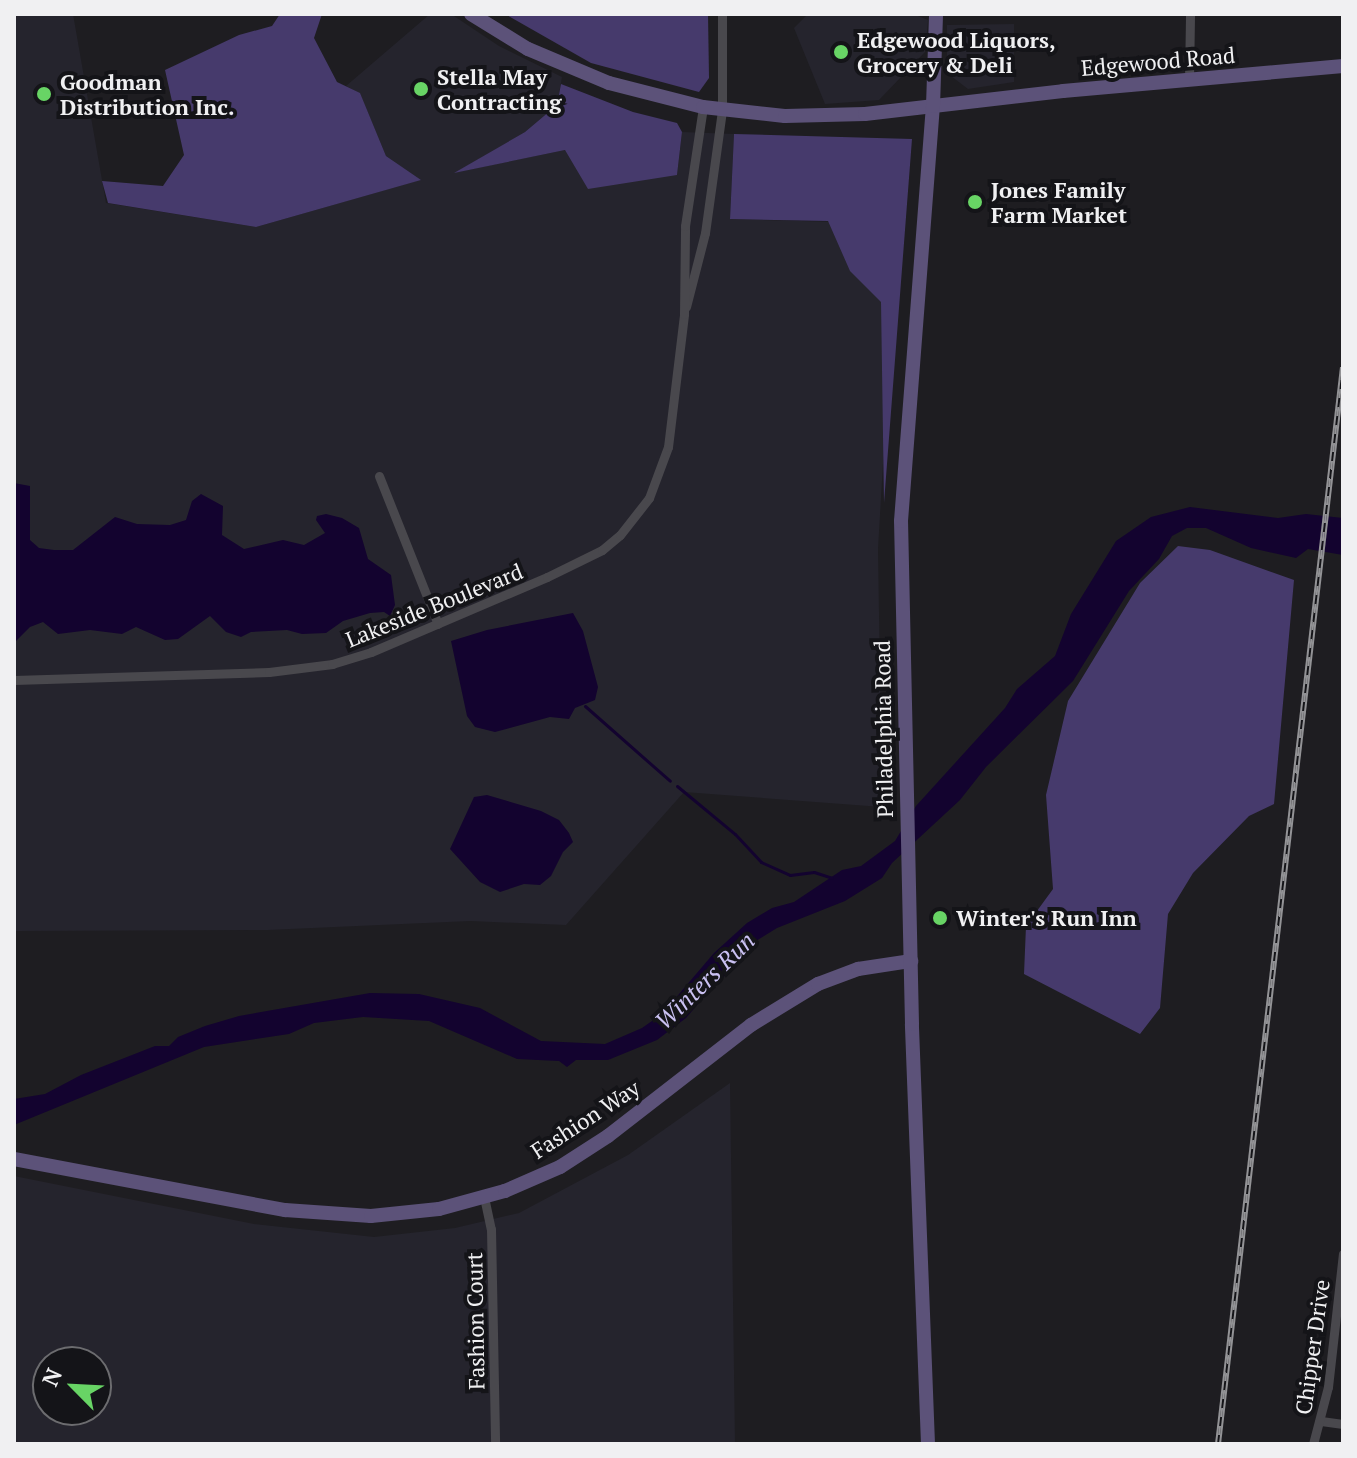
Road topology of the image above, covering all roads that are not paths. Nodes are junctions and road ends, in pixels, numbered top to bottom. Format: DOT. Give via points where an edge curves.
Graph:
graph roads {
  1 [pos="471,14"];
  2 [pos="722,14"];
  3 [pos="936,14"];
  4 [pos="1190,14"];
  5 [pos="1343,66"];
  6 [pos="1189,80"];
  7 [pos="933,106"];
  8 [pos="703,107"];
  9 [pos="722,110"];
  10 [pos="684,314"];
  11 [pos="379,476"];
  12 [pos="438,624"];
  13 [pos="14,680"];
  14 [pos="911,961"];
  15 [pos="14,1159"];
  16 [pos="484,1197"];
  17 [pos="1343,1254"];
  18 [pos="1321,1421"];
  19 [pos="1343,1424"];
  20 [pos="495,1444"];
  21 [pos="928,1444"];
  22 [pos="1313,1444"];
  1 -- 8 [label="street, Edgewood Road" via="528,49 580,72"];
  2 -- 9 [label="street, Lakeside Boulevard"];
  3 -- 7 [label="street, Philadelphia Road"];
  4 -- 6 [label="street"];
  5 -- 6 [label="street, Edgewood Road"];
  6 -- 7 [label="street, Edgewood Road"];
  7 -- 9 [label="street, Edgewood Road" via="815,117"];
  7 -- 14 [label="street, Philadelphia Road" via="901,521"];
  8 -- 9 [label="street, Edgewood Road"];
  8 -- 10 [label="street, Lakeside Boulevard" via="685,226"];
  9 -- 10 [label="street, Lakeside Boulevard" via="705,233"];
  10 -- 12 [label="street, Lakeside Boulevard" via="668,447 657,483 639,514 620,535 584,559"];
  11 -- 12 [label="street"];
  12 -- 13 [label="street, Lakeside Boulevard" via="354,658 304,669"];
  14 -- 16 [label="street, Fashion Way" via="858,969 806,991 751,1025 582,1153 537,1178"];
  14 -- 21 [label="street, Philadelphia Road"];
  15 -- 16 [label="street, Fashion Way" via="239,1204 324,1215 406,1214"];
  16 -- 20 [label="street, Fashion Court" via="491,1229"];
  17 -- 18 [label="street, Chipper Drive"];
  18 -- 19 [label="street"];
  18 -- 22 [label="street, Chipper Drive"];
}
